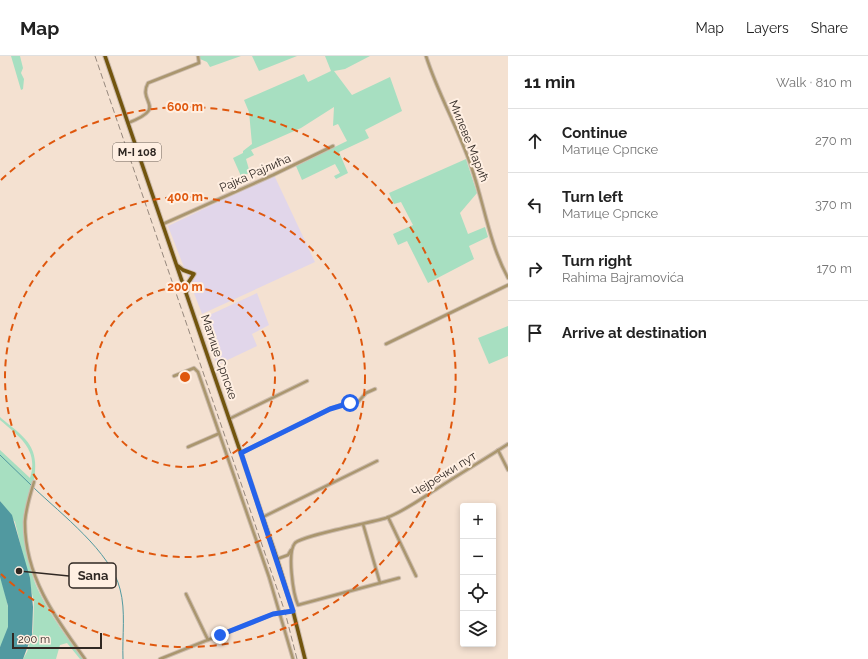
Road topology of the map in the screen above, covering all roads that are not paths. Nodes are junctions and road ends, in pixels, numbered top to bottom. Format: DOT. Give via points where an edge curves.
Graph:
graph roads {
  1 [pos="105,56"];
  2 [pos="198,56"];
  3 [pos="426,56"];
  4 [pos="128,124"];
  5 [pos="333,146"];
  6 [pos="163,224"];
  7 [pos="177,265"];
  8 [pos="508,278"];
  9 [pos="508,285"];
  10 [pos="187,293"];
  11 [pos="386,344"];
  12 [pos="174,376"];
  13 [pos="307,381"];
  14 [pos="375,389"];
  15 [pos="229,419"];
  16 [pos="218,434"];
  17 [pos="508,444"];
  18 [pos="188,448"];
  19 [pos="498,450"];
  20 [pos="241,453"];
  21 [pos="377,461"];
  22 [pos="508,470"];
  23 [pos="34,482"];
  24 [pos="263,517"];
  25 [pos="388,517"];
  26 [pos="364,524"];
  27 [pos="292,549"];
  28 [pos="277,559"];
  29 [pos="416,576"];
  30 [pos="399,578"];
  31 [pos="380,583"];
  32 [pos="186,594"];
  33 [pos="293,611"];
  34 [pos="280,612"];
  35 [pos="208,640"];
  36 [pos="85,659"];
  37 [pos="160,659"];
  38 [pos="293,659"];
  39 [pos="305,659"];
  1 -- 4 [label="main road, M-I 108"];
  2 -- 4 [label="street" via="198,62 148,83 146,89 149,112 145,117"];
  3 -- 8 [label="street, Милеве Мaрић" via="466,153 478,187 492,243"];
  4 -- 6 [label="main road, M-I 108"];
  5 -- 6 [label="street, Рајка Рајлића"];
  6 -- 7 [label="main road, M-I 108"];
  7 -- 10 [label="main road, Матице Српске / M-I 108"];
  7 -- 10 [label="main road" via="194,274 188,283"];
  9 -- 11 [label="street"];
  10 -- 15 [label="main road, Матице Српске / M-I 108"];
  12 -- 16 [label="street" via="191,368 198,372"];
  13 -- 15 [label="street, Матице Српске"];
  14 -- 20 [label="street" via="366,393 358,402 343,404 308,419"];
  15 -- 20 [label="main road, Матице Српске / M-I 108"];
  16 -- 18 [label="street"];
  16 -- 34 [label="street"];
  17 -- 19 [label="street, Чејречки пут"];
  19 -- 22 [label="street"];
  19 -- 25 [label="street, Чејречки пут" via="405,509"];
  20 -- 24 [label="main road, Матице Српске / M-I 108"];
  21 -- 24 [label="street"];
  23 -- 36 [label="street" via="25,522 35,580"];
  24 -- 28 [label="main road, Матице Српске / M-I 108"];
  25 -- 26 [label="street, Чејречки пут"];
  25 -- 29 [label="street"];
  26 -- 27 [label="street, Чејречки пут" via="299,540"];
  26 -- 31 [label="street"];
  27 -- 28 [label="street, Чејречки пут" via="288,555"];
  27 -- 31 [label="street" via="292,575 299,605"];
  28 -- 33 [label="main road, Матице Српске / M-I 108"];
  30 -- 31 [label="street"];
  32 -- 35 [label="street"];
  33 -- 34 [label="street"];
  33 -- 39 [label="main road, Матице Српске / M-I 108"];
  34 -- 35 [label="street"];
  34 -- 38 [label="street"];
  35 -- 37 [label="street"];
}
